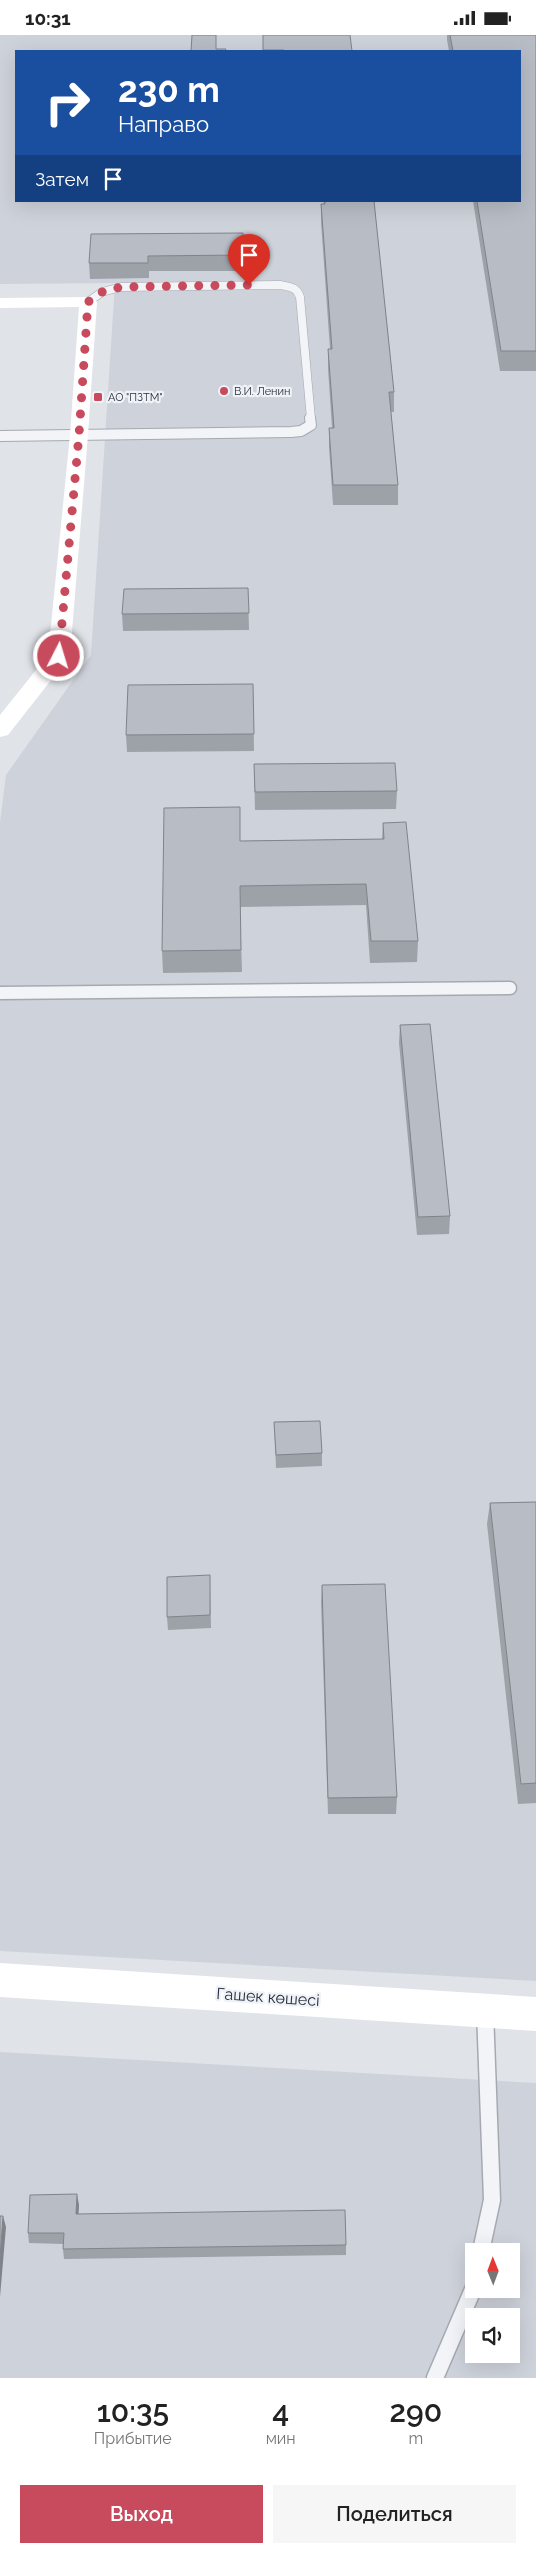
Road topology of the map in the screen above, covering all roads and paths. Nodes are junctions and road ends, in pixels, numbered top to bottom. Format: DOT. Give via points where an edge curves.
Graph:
graph roads {
  1 [pos="88,302"];
  2 [pos="0,303"];
  3 [pos="79,435"];
  4 [pos="0,436"];
  5 [pos="0,730"];
  6 [pos="510,988"];
  7 [pos="0,993"];
  8 [pos="0,1980"];
  9 [pos="485,2011"];
  10 [pos="536,2014"];
  11 [pos="483,2243"];
  12 [pos="469,2298"];
  13 [pos="434,2378"];
  1 -- 2 [label="street"];
  1 -- 3 [label="street"];
  1 -- 3 [label="lane" via="102,292 121,287 267,284 292,287 300,297 312,420 307,429 292,432"];
  3 -- 4 [label="lane"];
  3 -- 5 [label="street" via="59,656"];
  6 -- 7 [label="lane"];
  8 -- 9 [label="street, Гашек көшесі"];
  9 -- 10 [label="street, Гашек көшесі"];
  9 -- 11 [label="lane" via="492,2200"];
  12 -- 13 [label="lane"];
}
